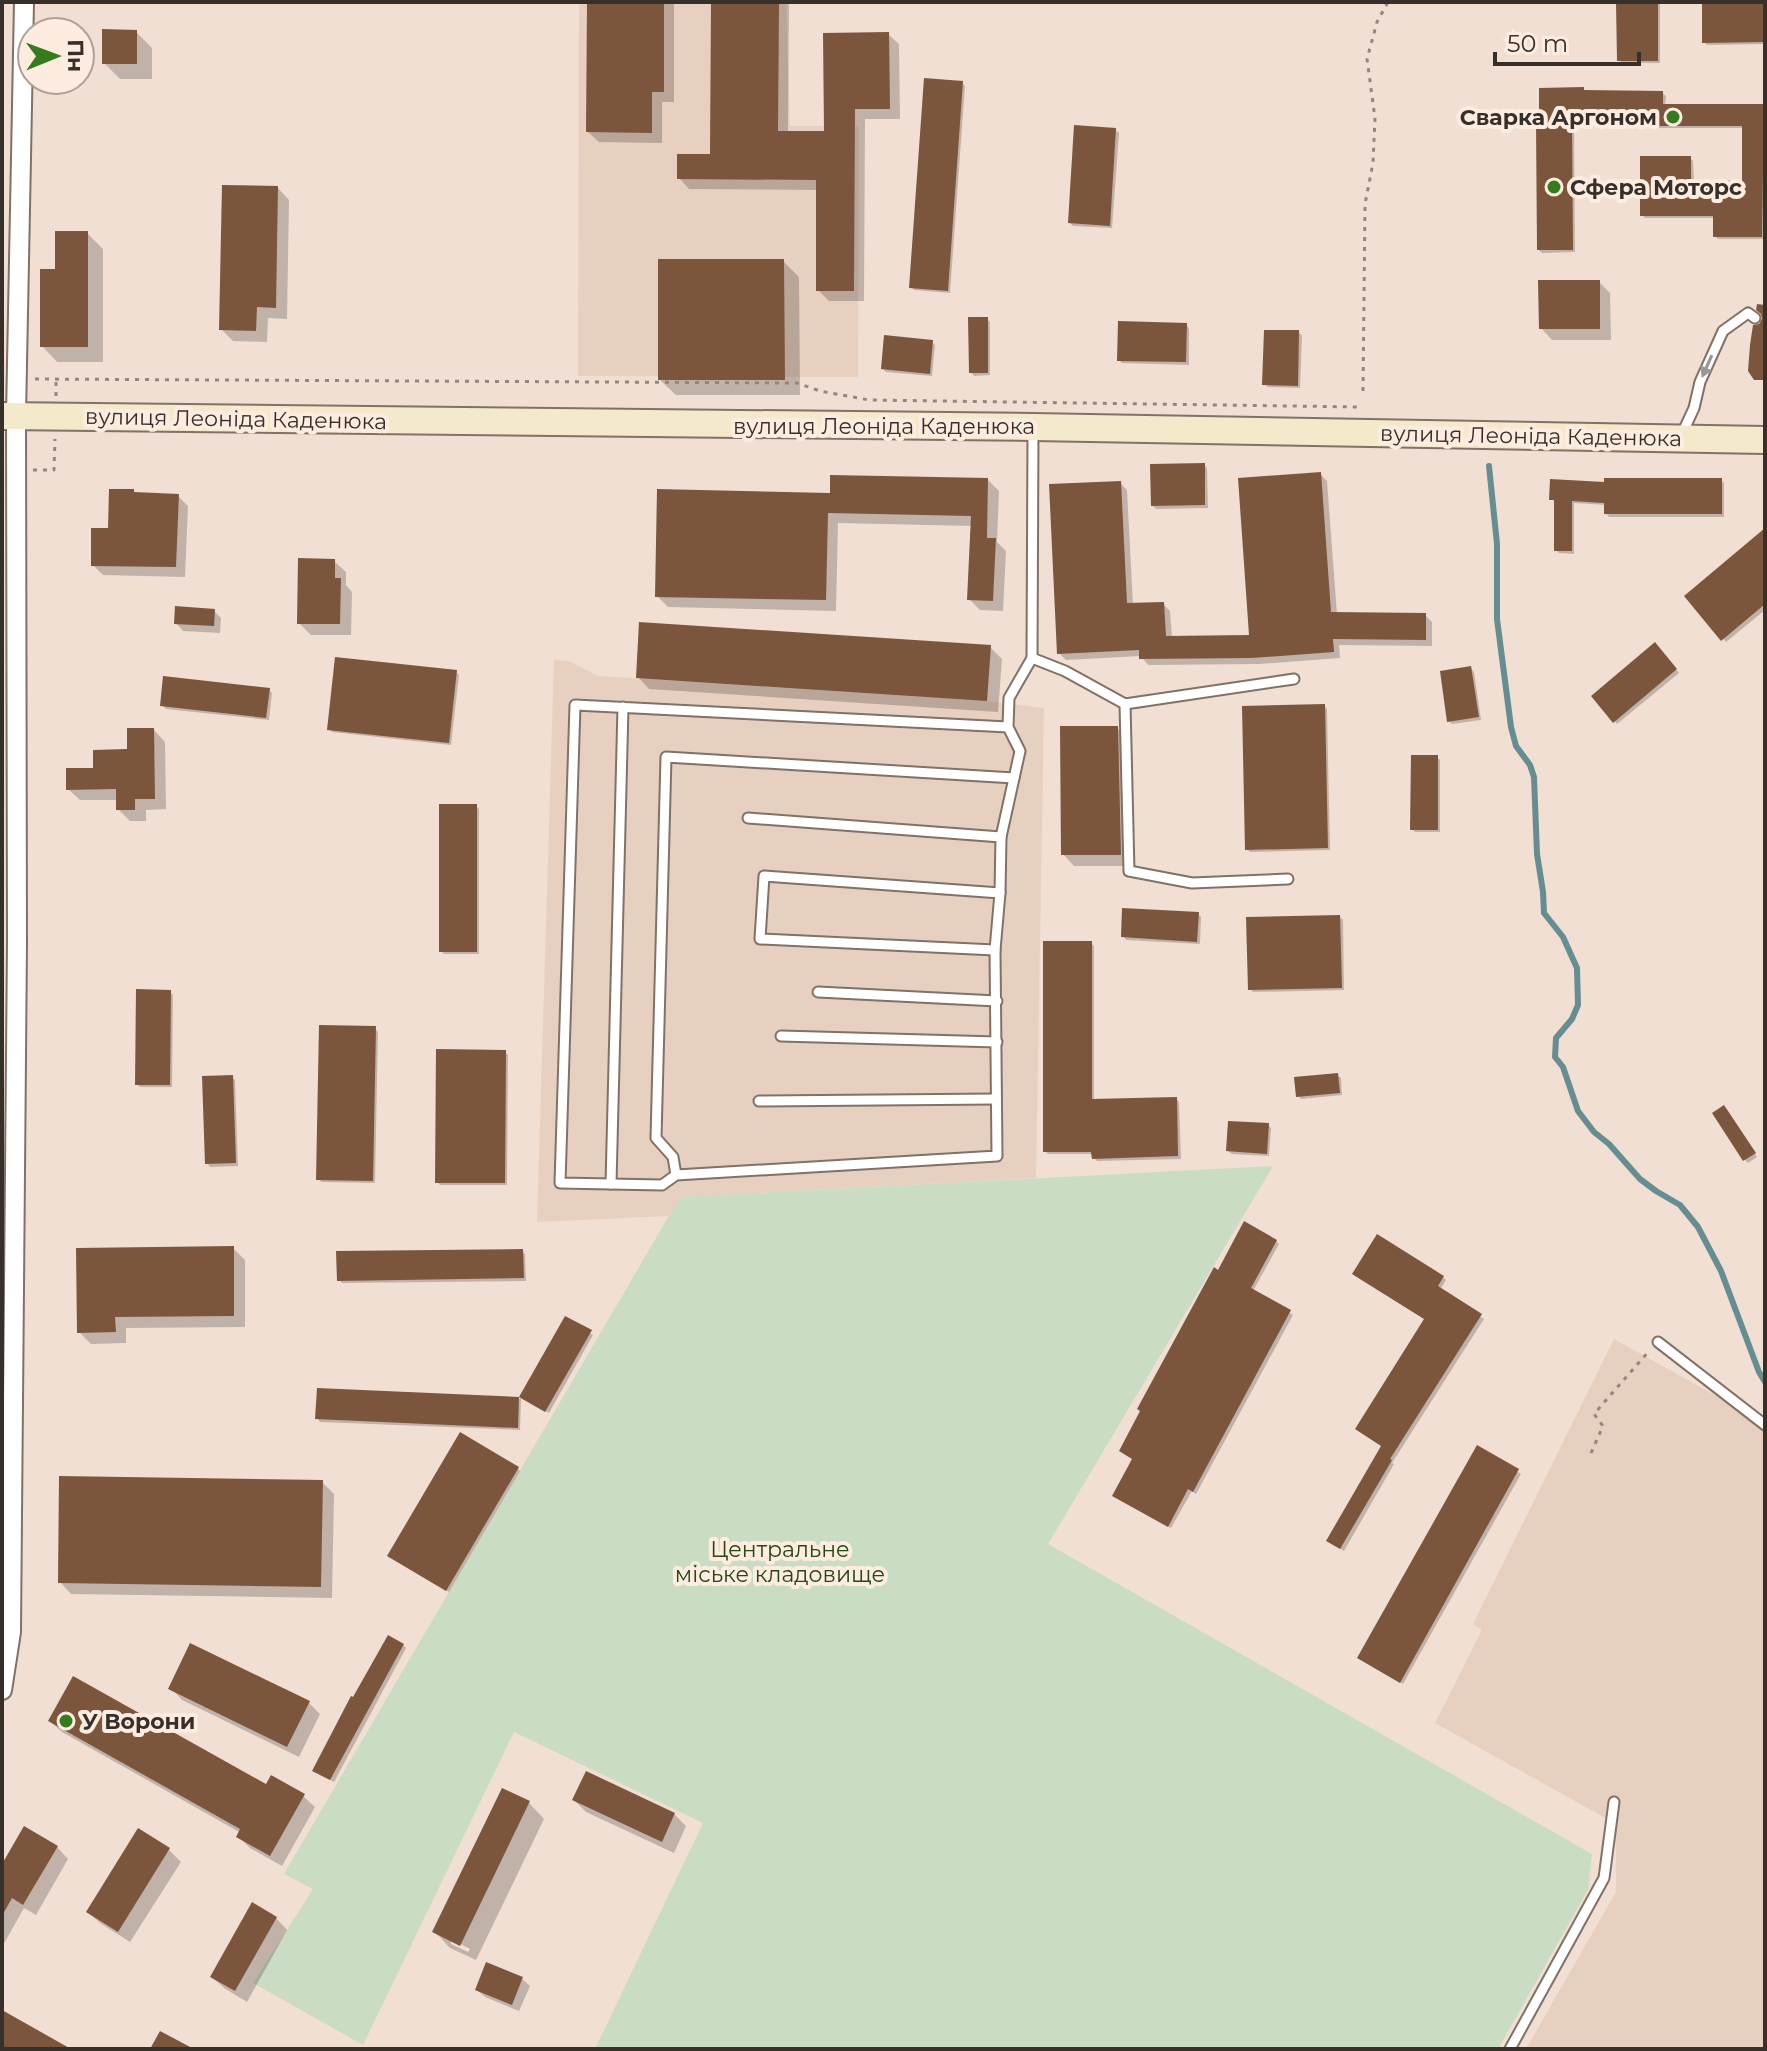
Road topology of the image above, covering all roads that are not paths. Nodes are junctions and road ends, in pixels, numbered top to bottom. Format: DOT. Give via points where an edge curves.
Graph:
graph roads {
  1 [pos="24,2"];
  2 [pos="1755,318"];
  3 [pos="9,416"];
  4 [pos="1033,427"];
  5 [pos="1680,439"];
  6 [pos="1765,440"];
  7 [pos="1032,658"];
  8 [pos="1294,679"];
  9 [pos="1125,704"];
  10 [pos="623,707"];
  11 [pos="1008,727"];
  12 [pos="1014,778"];
  13 [pos="748,818"];
  14 [pos="1001,837"];
  15 [pos="1288,879"];
  16 [pos="1000,893"];
  17 [pos="995,950"];
  18 [pos="818,992"];
  19 [pos="997,1001"];
  20 [pos="781,1036"];
  21 [pos="997,1042"];
  22 [pos="996,1099"];
  23 [pos="759,1101"];
  24 [pos="676,1175"];
  25 [pos="611,1184"];
  26 [pos="1658,1342"];
  27 [pos="1765,1425"];
  28 [pos="2,1690"];
  29 [pos="1614,1802"];
  30 [pos="1510,2049"];
  1 -- 3 [label="street" via="17,379"];
  2 -- 5 [label="lane, one-way" via="1748,313 1723,331"];
  3 -- 4 [label="street, вулиця Леоніда Каденюка"];
  3 -- 28 [label="street" via="16,470 17,942 11,1621"];
  4 -- 5 [label="street, вулиця Леоніда Каденюка"];
  4 -- 7 [label="lane"];
  5 -- 6 [label="street, вулиця Леоніда Каденюка"];
  7 -- 9 [label="lane"];
  7 -- 11 [label="lane" via="1009,698"];
  8 -- 9 [label="lane"];
  9 -- 15 [label="lane" via="1129,871 1192,883"];
  10 -- 11 [label="lane"];
  10 -- 25 [label="lane"];
  10 -- 25 [label="lane" via="575,705 560,1183"];
  11 -- 12 [label="lane" via="1020,751"];
  12 -- 14 [label="lane"];
  12 -- 24 [label="lane" via="666,757 656,1138 673,1157"];
  13 -- 14 [label="lane"];
  14 -- 16 [label="lane"];
  16 -- 17 [label="lane"];
  16 -- 17 [label="lane" via="764,876 760,939"];
  17 -- 19 [label="lane"];
  18 -- 19 [label="lane"];
  19 -- 21 [label="lane"];
  20 -- 21 [label="lane"];
  21 -- 22 [label="lane"];
  22 -- 23 [label="lane"];
  22 -- 24 [label="lane" via="997,1156"];
  24 -- 25 [label="lane" via="662,1185"];
  26 -- 27 [label="lane"];
  29 -- 30 [label="lane" via="1604,1878"];
}
